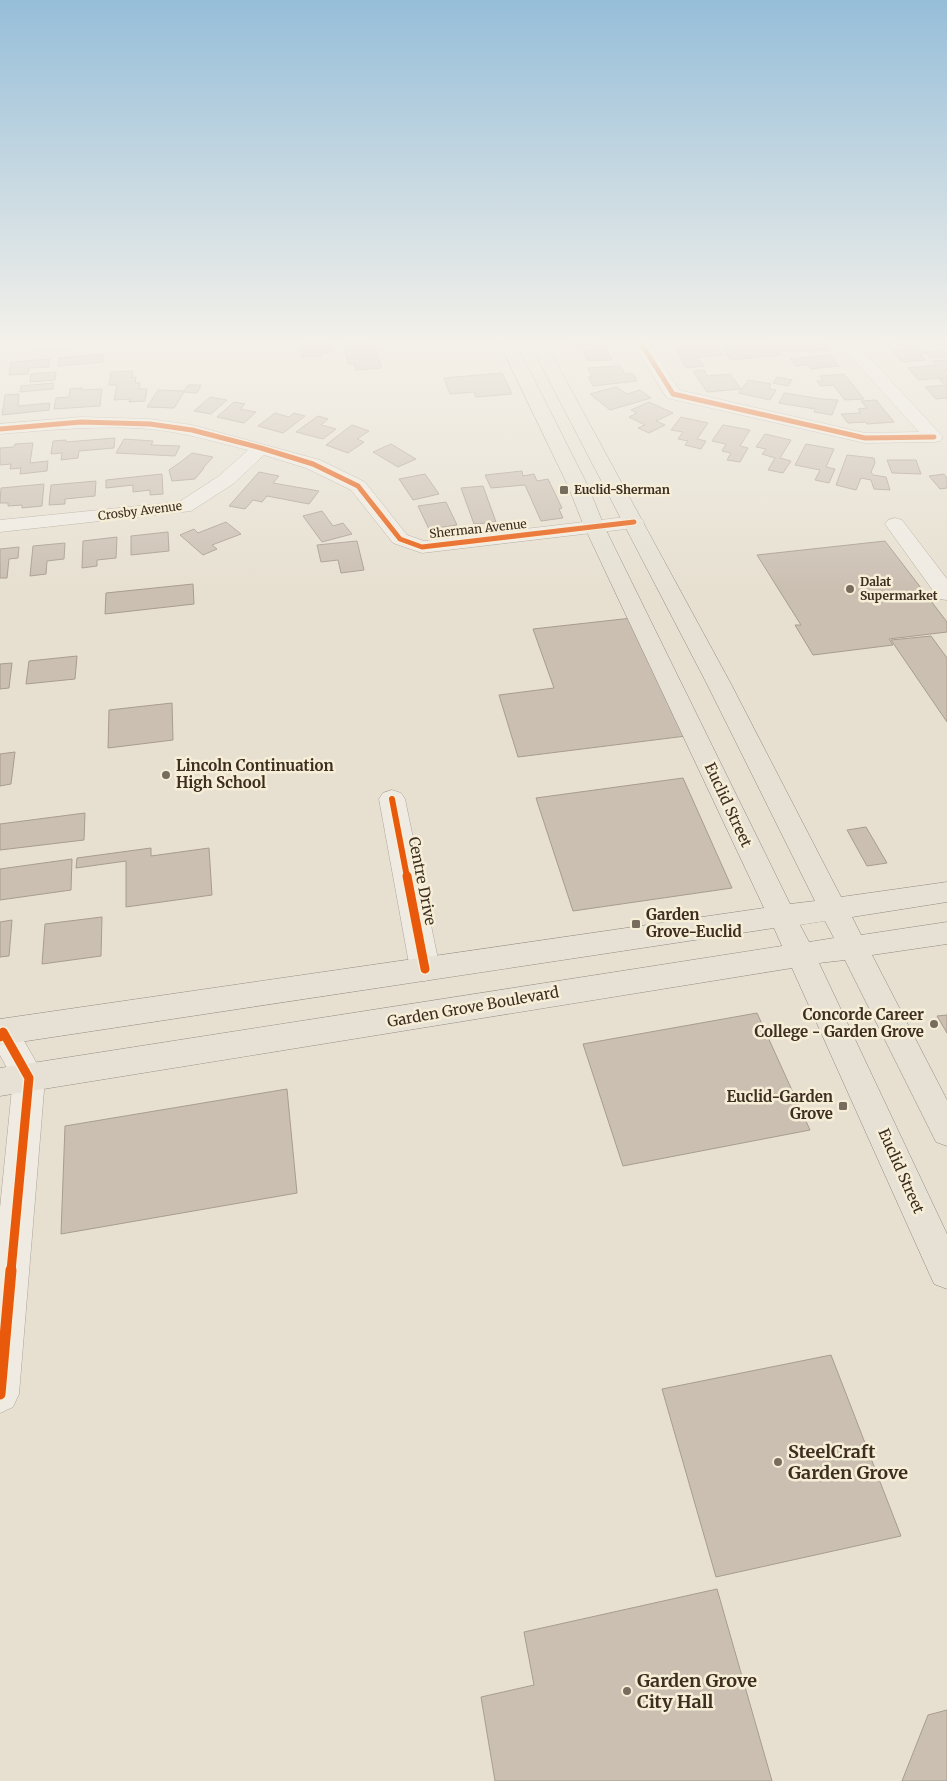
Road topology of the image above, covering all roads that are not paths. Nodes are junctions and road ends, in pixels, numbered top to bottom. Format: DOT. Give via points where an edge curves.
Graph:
graph roads {
  1 [pos="68,423"];
  2 [pos="119,423"];
  3 [pos="547,423"];
  4 [pos="581,423"];
  5 [pos="800,423"];
  6 [pos="921,423"];
  7 [pos="0,429"];
  8 [pos="261,448"];
  9 [pos="634,522"];
  10 [pos="894,524"];
  11 [pos="0,526"];
  12 [pos="594,526"];
  13 [pos="947,594"];
  14 [pos="392,799"];
  15 [pos="947,892"];
  16 [pos="834,909"];
  17 [pos="782,916"];
  18 [pos="947,933"];
  19 [pos="852,947"];
  20 [pos="800,954"];
  21 [pos="425,969"];
  22 [pos="1,1034"];
  23 [pos="14,1080"];
  24 [pos="947,1132"];
  25 [pos="947,1272"];
  26 [pos="0,1394"];
  1 -- 7 [label="street, Sherman Avenue"];
  2 -- 8 [label="street, Sherman Avenue" via="192,430"];
  3 -- 12 [label="main road, Euclid Street"];
  4 -- 9 [label="main road"];
  5 -- 6 [label="street" via="865,438 934,437"];
  8 -- 11 [label="street, Crosby Avenue" via="226,480 184,507"];
  8 -- 12 [label="street, Sherman Avenue" via="313,464 358,486 400,539 422,546"];
  9 -- 12 [label="street, Sherman Avenue"];
  9 -- 16 [label="main road"];
  10 -- 13 [label="street"];
  12 -- 17 [label="main road, Euclid Street"];
  14 -- 21 [label="street, Centre Drive"];
  15 -- 16 [label="main road"];
  16 -- 17 [label="main road"];
  16 -- 19 [label="main road"];
  17 -- 20 [label="main road, Euclid Street"];
  17 -- 21 [label="main road"];
  18 -- 19 [label="main road, Garden Grove Boulevard"];
  19 -- 20 [label="main road, Garden Grove Boulevard"];
  19 -- 24 [label="main road"];
  20 -- 23 [label="main road, Garden Grove Boulevard"];
  20 -- 25 [label="main road, Euclid Street"];
  21 -- 22 [label="main road"];
  22 -- 23 [label="street"];
  23 -- 26 [label="street"];
}
